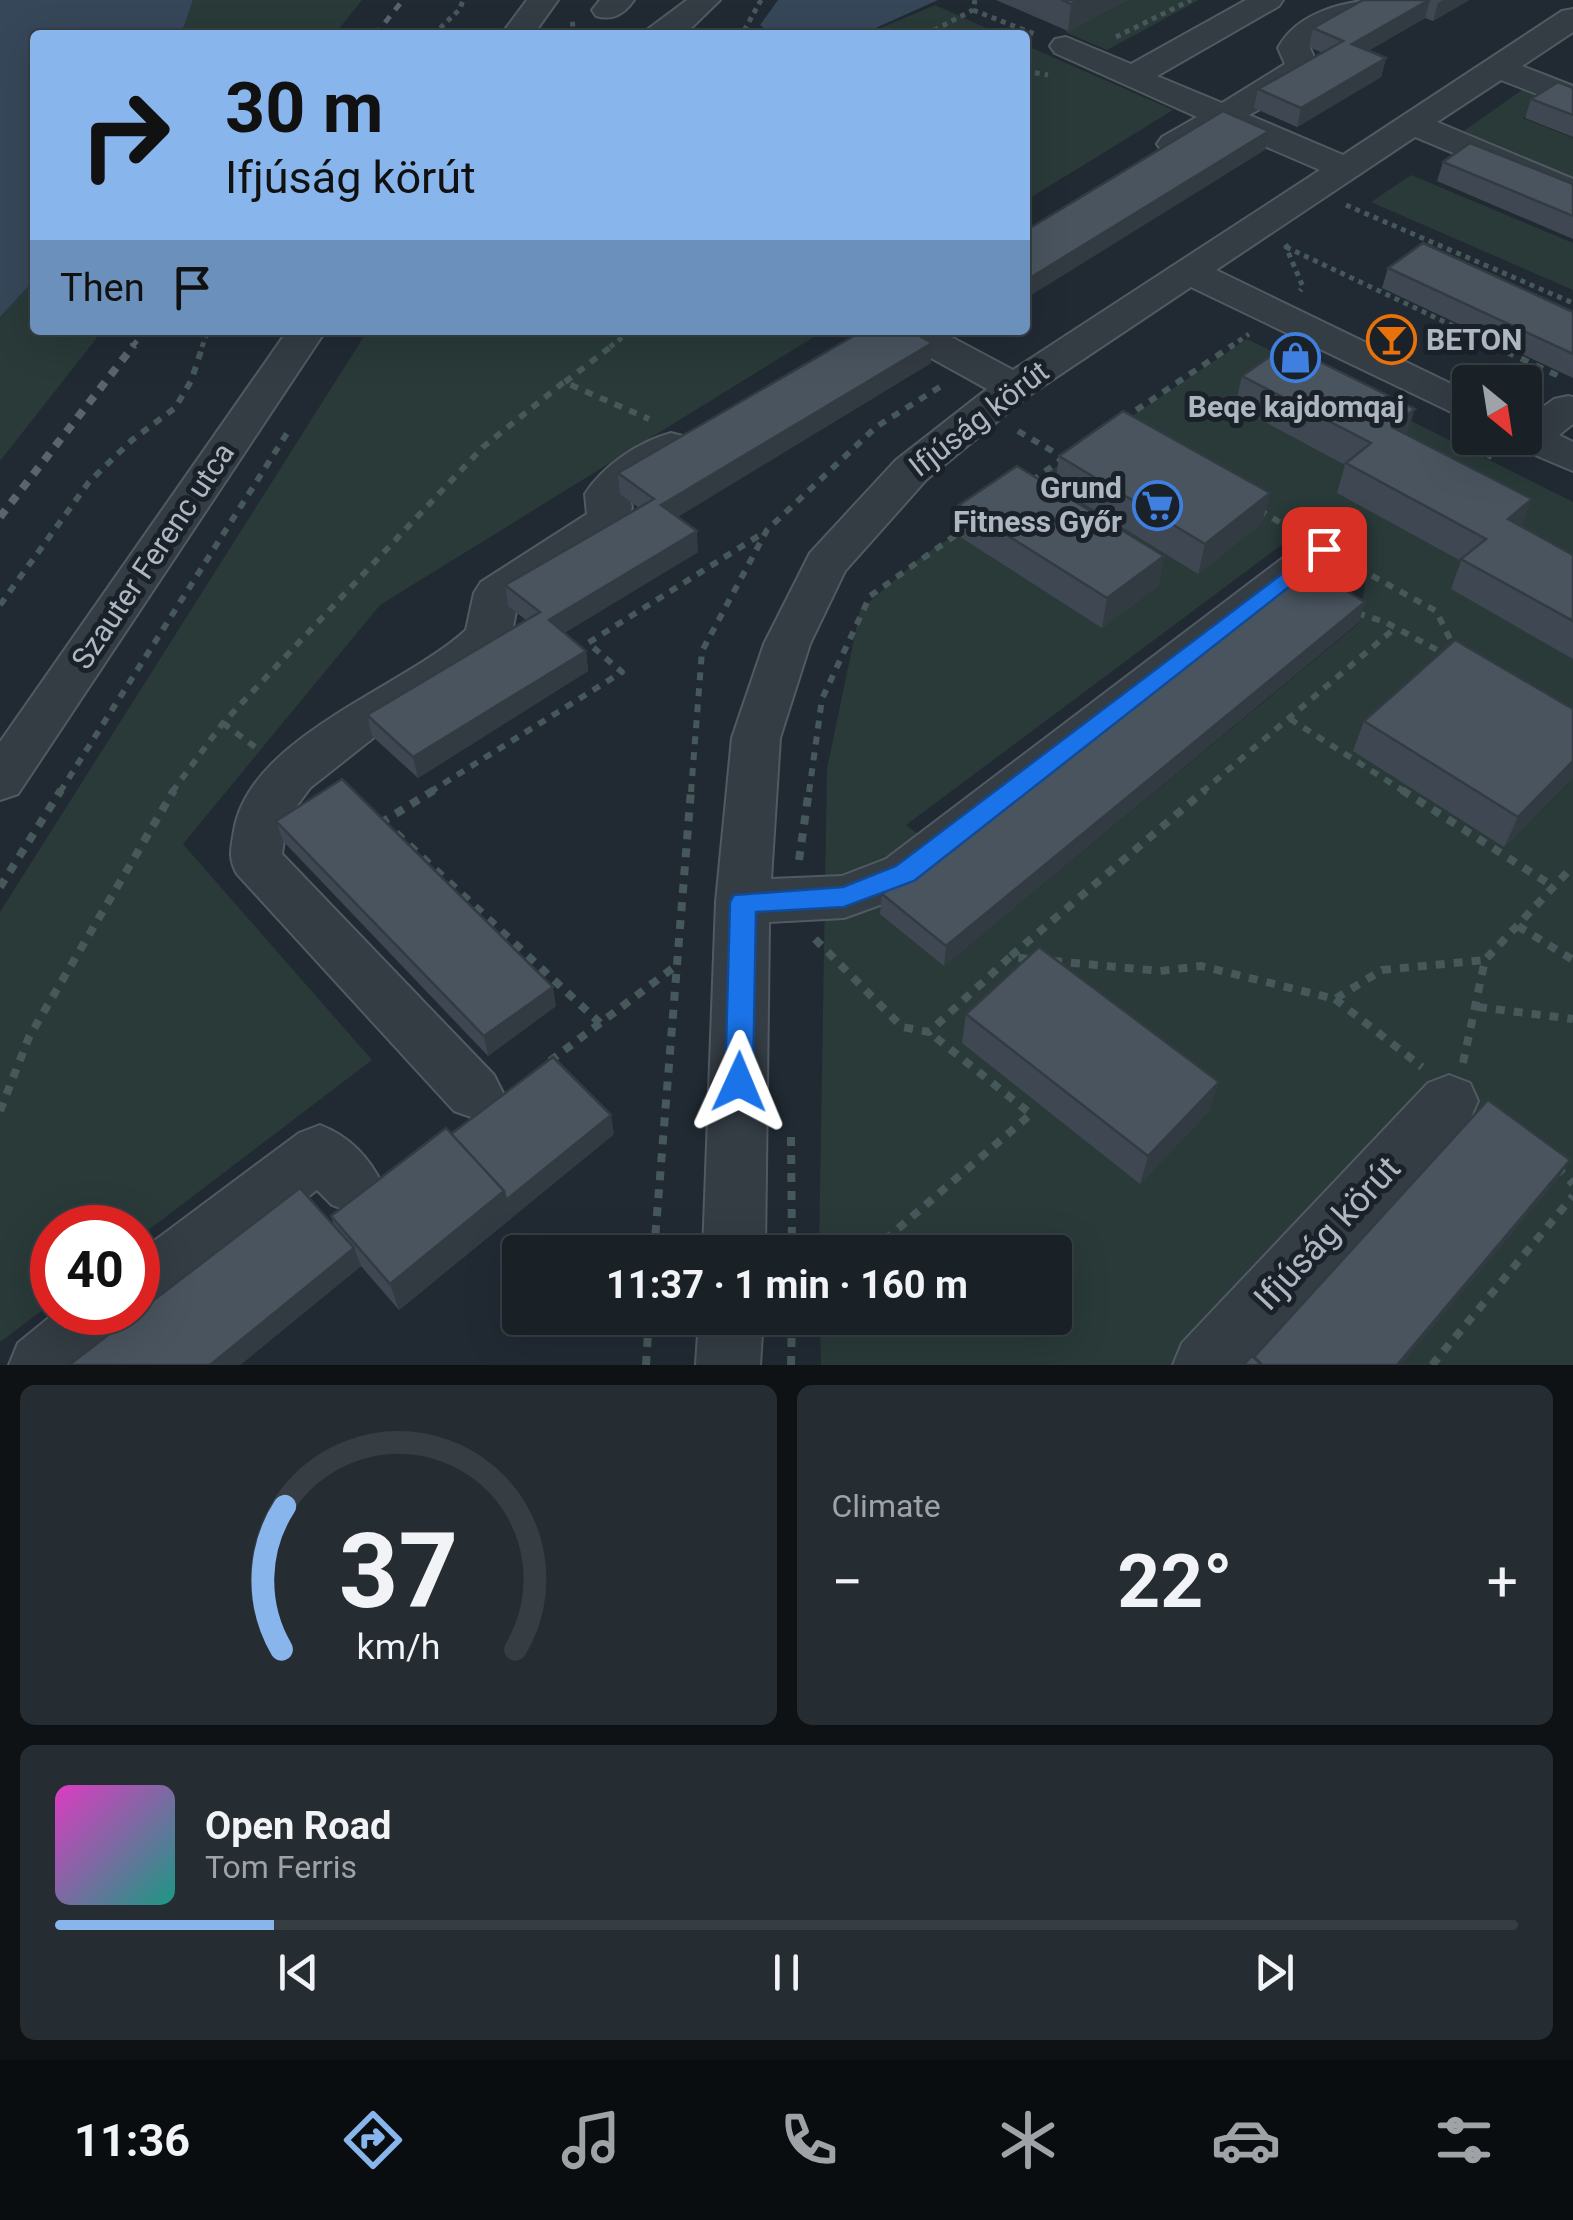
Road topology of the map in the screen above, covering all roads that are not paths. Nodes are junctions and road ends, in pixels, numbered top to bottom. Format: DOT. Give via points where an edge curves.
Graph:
graph roads {
  1 [pos="543,0"];
  2 [pos="705,0"];
  3 [pos="1268,0"];
  4 [pos="1368,0"];
  5 [pos="1573,18"];
  6 [pos="521,30"];
  7 [pos="669,30"];
  8 [pos="1066,46"];
  9 [pos="1499,68"];
  10 [pos="1132,76"];
  11 [pos="1573,98"];
  12 [pos="1222,116"];
  13 [pos="1412,124"];
  14 [pos="1140,164"];
  15 [pos="1345,168"];
  16 [pos="1573,192"];
  17 [pos="1190,272"];
  18 [pos="303,335"];
  19 [pos="916,335"];
  20 [pos="1001,393"];
  21 [pos="1452,399"];
  22 [pos="1573,410"];
  23 [pos="1542,426"];
  24 [pos="696,431"];
  25 [pos="1542,443"];
  26 [pos="1573,458"];
  27 [pos="1306,561"];
  28 [pos="0,781"];
  29 [pos="743,902"];
  30 [pos="474,1093"];
  31 [pos="1448,1102"];
  32 [pos="353,1186"];
  33 [pos="734,1235"];
  34 [pos="160,1273"];
  35 [pos="78,1335"];
  36 [pos="729,1335"];
  37 [pos="41,1365"];
  38 [pos="728,1365"];
  39 [pos="1206,1365"];
  1 -- 6 [label="street"];
  2 -- 7 [label="street"];
  3 -- 10 [label="street"];
  4 -- 12 [label="street" via="1298,38 1294,48 1302,66"];
  5 -- 9 [label="street, Ifjúság körút"];
  8 -- 10 [label="street"];
  9 -- 11 [label="street"];
  9 -- 13 [label="street, Ifjúság körút"];
  10 -- 12 [label="street"];
  12 -- 14 [label="street"];
  12 -- 15 [label="street"];
  13 -- 15 [label="street, Ifjúság körút"];
  13 -- 16 [label="street"];
  15 -- 17 [label="street, Ifjúság körút"];
  17 -- 20 [label="street, Ifjúság körút"];
  17 -- 21 [label="street"];
  18 -- 28 [label="street, Szauter Ferenc utca"];
  19 -- 20 [label="street"];
  20 -- 29 [label="street, Ifjúság körút" via="911,470 826,564 788,644 756,738"];
  22 -- 23 [label="street"];
  24 -- 30 [label="street" via="614,482 606,494 607,521 497,593 488,637 472,652 360,722 292,775 262,814 255,860"];
  25 -- 26 [label="street"];
  27 -- 29 [label="street" via="905,874 791,918"];
  29 -- 33 [label="street, Ifjúság körút"];
  31 -- 39 [label="street, Ifjúság körút"];
  32 -- 34 [label="street" via="320,1152"];
  35 -- 37 [label="street"];
  36 -- 38 [label="street"];
}
